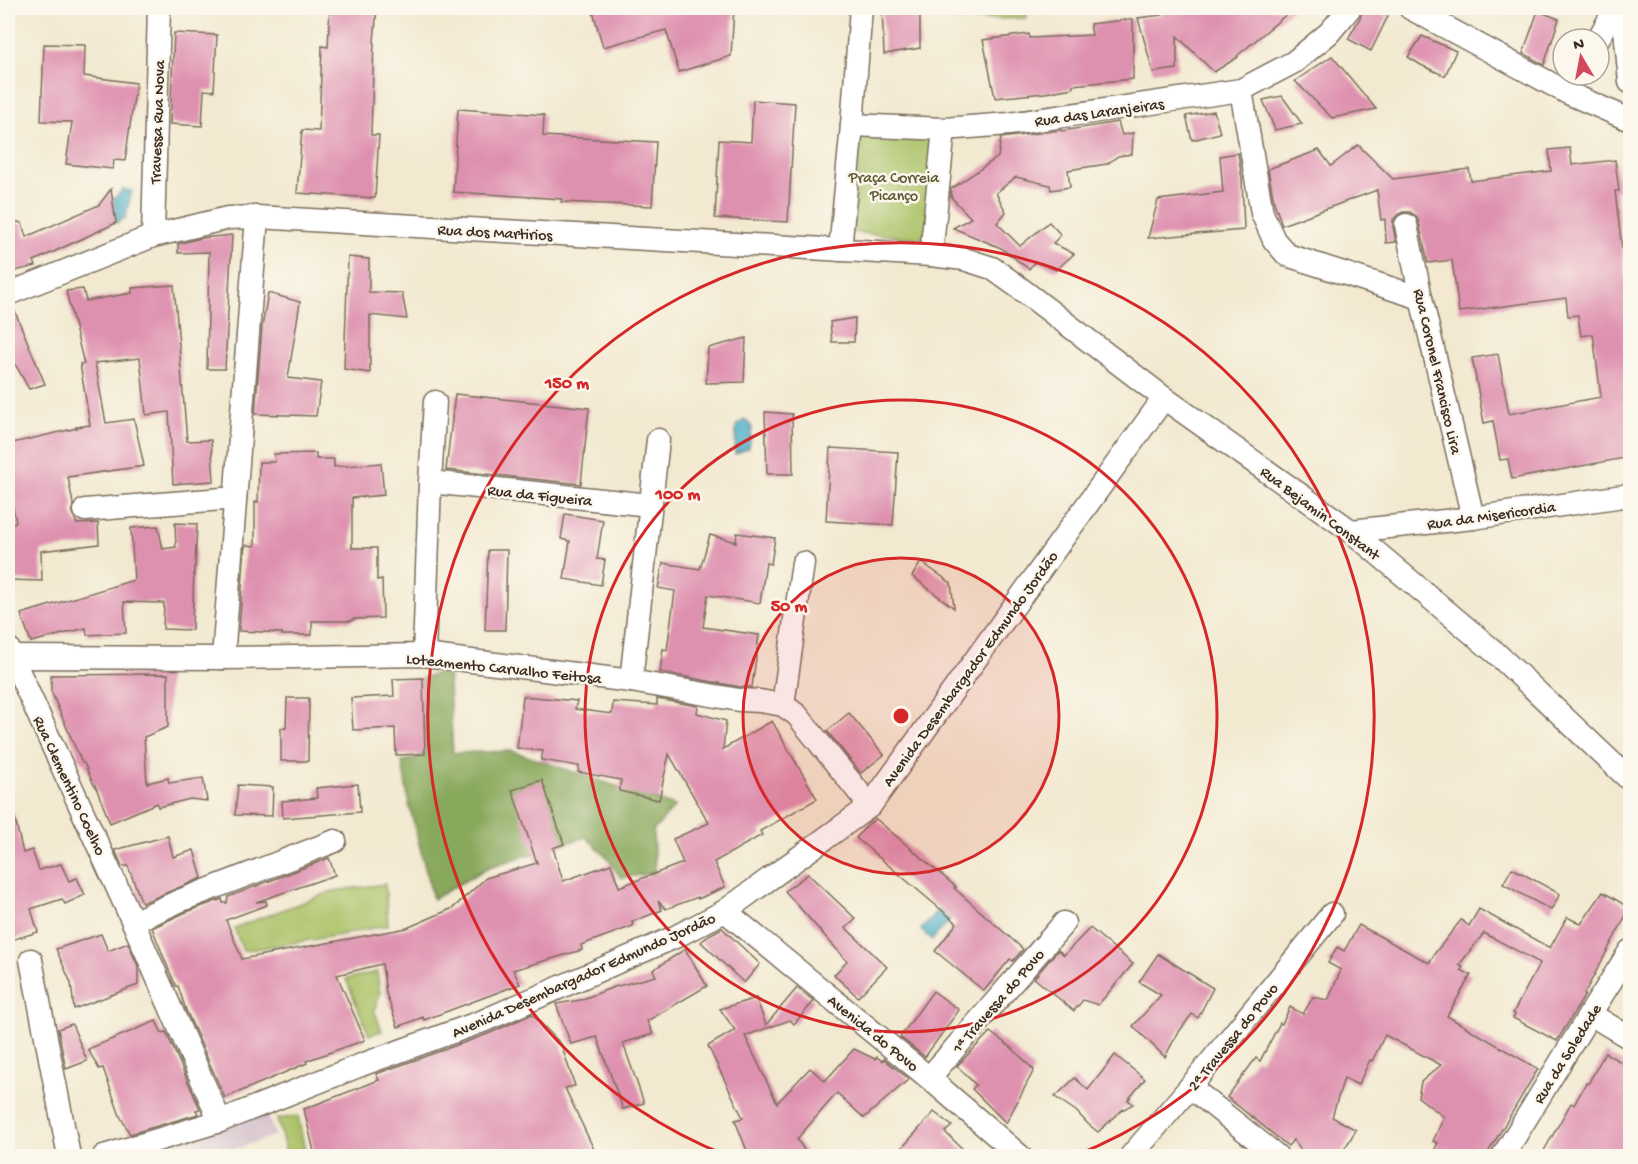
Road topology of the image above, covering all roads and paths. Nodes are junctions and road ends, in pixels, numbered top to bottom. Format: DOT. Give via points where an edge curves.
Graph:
graph roads {
  1 [pos="159,8"];
  2 [pos="861,8"];
  3 [pos="1350,8"];
  4 [pos="1410,8"];
  5 [pos="1616,8"];
  6 [pos="1623,8"];
  7 [pos="1605,27"];
  8 [pos="1551,74"];
  9 [pos="1630,82"];
  10 [pos="1578,87"];
  11 [pos="1241,90"];
  12 [pos="1630,120"];
  13 [pos="852,125"];
  14 [pos="944,129"];
  15 [pos="257,217"];
  16 [pos="1406,225"];
  17 [pos="153,236"];
  18 [pos="840,250"];
  19 [pos="931,255"];
  20 [pos="8,294"];
  21 [pos="1421,298"];
  22 [pos="1164,398"];
  23 [pos="435,402"];
  24 [pos="658,440"];
  25 [pos="430,482"];
  26 [pos="1630,495"];
  27 [pos="235,498"];
  28 [pos="650,505"];
  29 [pos="85,510"];
  30 [pos="1473,518"];
  31 [pos="1351,531"];
  32 [pos="803,563"];
  33 [pos="10,652"];
  34 [pos="424,655"];
  35 [pos="223,658"];
  36 [pos="631,681"];
  37 [pos="783,705"];
  38 [pos="1630,780"];
  39 [pos="870,806"];
  40 [pos="335,842"];
  41 [pos="725,911"];
  42 [pos="1332,914"];
  43 [pos="134,922"];
  44 [pos="1064,923"];
  45 [pos="1630,951"];
  46 [pos="31,960"];
  47 [pos="1590,1014"];
  48 [pos="1630,1038"];
  49 [pos="929,1077"];
  50 [pos="1190,1088"];
  51 [pos="220,1121"];
  52 [pos="69,1156"];
  53 [pos="104,1156"];
  54 [pos="1020,1156"];
  55 [pos="1131,1156"];
  56 [pos="1277,1156"];
  57 [pos="1503,1156"];
  1 -- 17 [label="street, Travessa Rua Nova"];
  2 -- 13 [label="street"];
  3 -- 11 [label="street, Rua das Laranjeiras" via="1329,33 1294,62"];
  4 -- 8 [label="street"];
  5 -- 7 [label="street"];
  6 -- 9 [label="street"];
  10 -- 12 [label="street"];
  11 -- 14 [label="street, Rua das Laranjeiras" via="1009,124"];
  11 -- 21 [label="street" via="1262,213 1274,240 1287,255"];
  13 -- 14 [label="street, Rua das Laranjeiras"];
  13 -- 18 [label="street"];
  14 -- 19 [label="street"];
  15 -- 17 [label="street, Rua dos Martirios" via="228,218"];
  15 -- 18 [label="street, Rua dos Martirios"];
  15 -- 27 [label="street"];
  16 -- 21 [label="street, Rua Coronel Francisco Lira"];
  17 -- 20 [label="street, Rua dos Martirios"];
  18 -- 19 [label="street, Rua dos Martirios"];
  19 -- 22 [label="street, Rua Bejamin Constant" via="992,268"];
  21 -- 30 [label="street, Rua Coronel Francisco Lira"];
  22 -- 31 [label="street, Rua Bejamin Constant"];
  22 -- 39 [label="street, Avenida Desembargador Edmundo Jordão"];
  23 -- 25 [label="street"];
  24 -- 28 [label="street"];
  25 -- 28 [label="street, Rua da Figueira"];
  25 -- 34 [label="street"];
  26 -- 30 [label="street, Rua da Misericordia"];
  27 -- 29 [label="street"];
  27 -- 35 [label="street"];
  28 -- 36 [label="street"];
  30 -- 31 [label="street, Rua da Misericordia"];
  31 -- 38 [label="street, Rua Bejamin Constant" via="1497,654"];
  32 -- 37 [label="street"];
  33 -- 35 [label="street, Loteamento Carvalho Feitosa"];
  33 -- 43 [label="street, Rua Clementino Coelho"];
  34 -- 35 [label="street, Loteamento Carvalho Feitosa"];
  34 -- 36 [label="street, Loteamento Carvalho Feitosa"];
  36 -- 37 [label="street, Loteamento Carvalho Feitosa"];
  37 -- 39 [label="street" via="797,715"];
  39 -- 41 [label="street, Avenida Desembargador Edmundo Jordão"];
  40 -- 43 [label="street"];
  41 -- 49 [label="street, Avenida do Povo"];
  41 -- 51 [label="street, Avenida Desembargador Edmundo Jordão" via="483,1022"];
  42 -- 50 [label="street, 2ª Travessa do Povo"];
  43 -- 51 [label="street, Rua Clementino Coelho"];
  44 -- 49 [label="street, 1ª Travessa do Povo"];
  45 -- 47 [label="street, Rua da Soledade"];
  46 -- 52 [label="street"];
  47 -- 48 [label="street"];
  47 -- 57 [label="street, Rua da Soledade"];
  49 -- 54 [label="street, Avenida do Povo"];
  50 -- 55 [label="street, 2ª Travessa do Povo"];
  50 -- 56 [label="street"];
  51 -- 53 [label="street, Avenida Desembargador Edmundo Jordão"];
}
